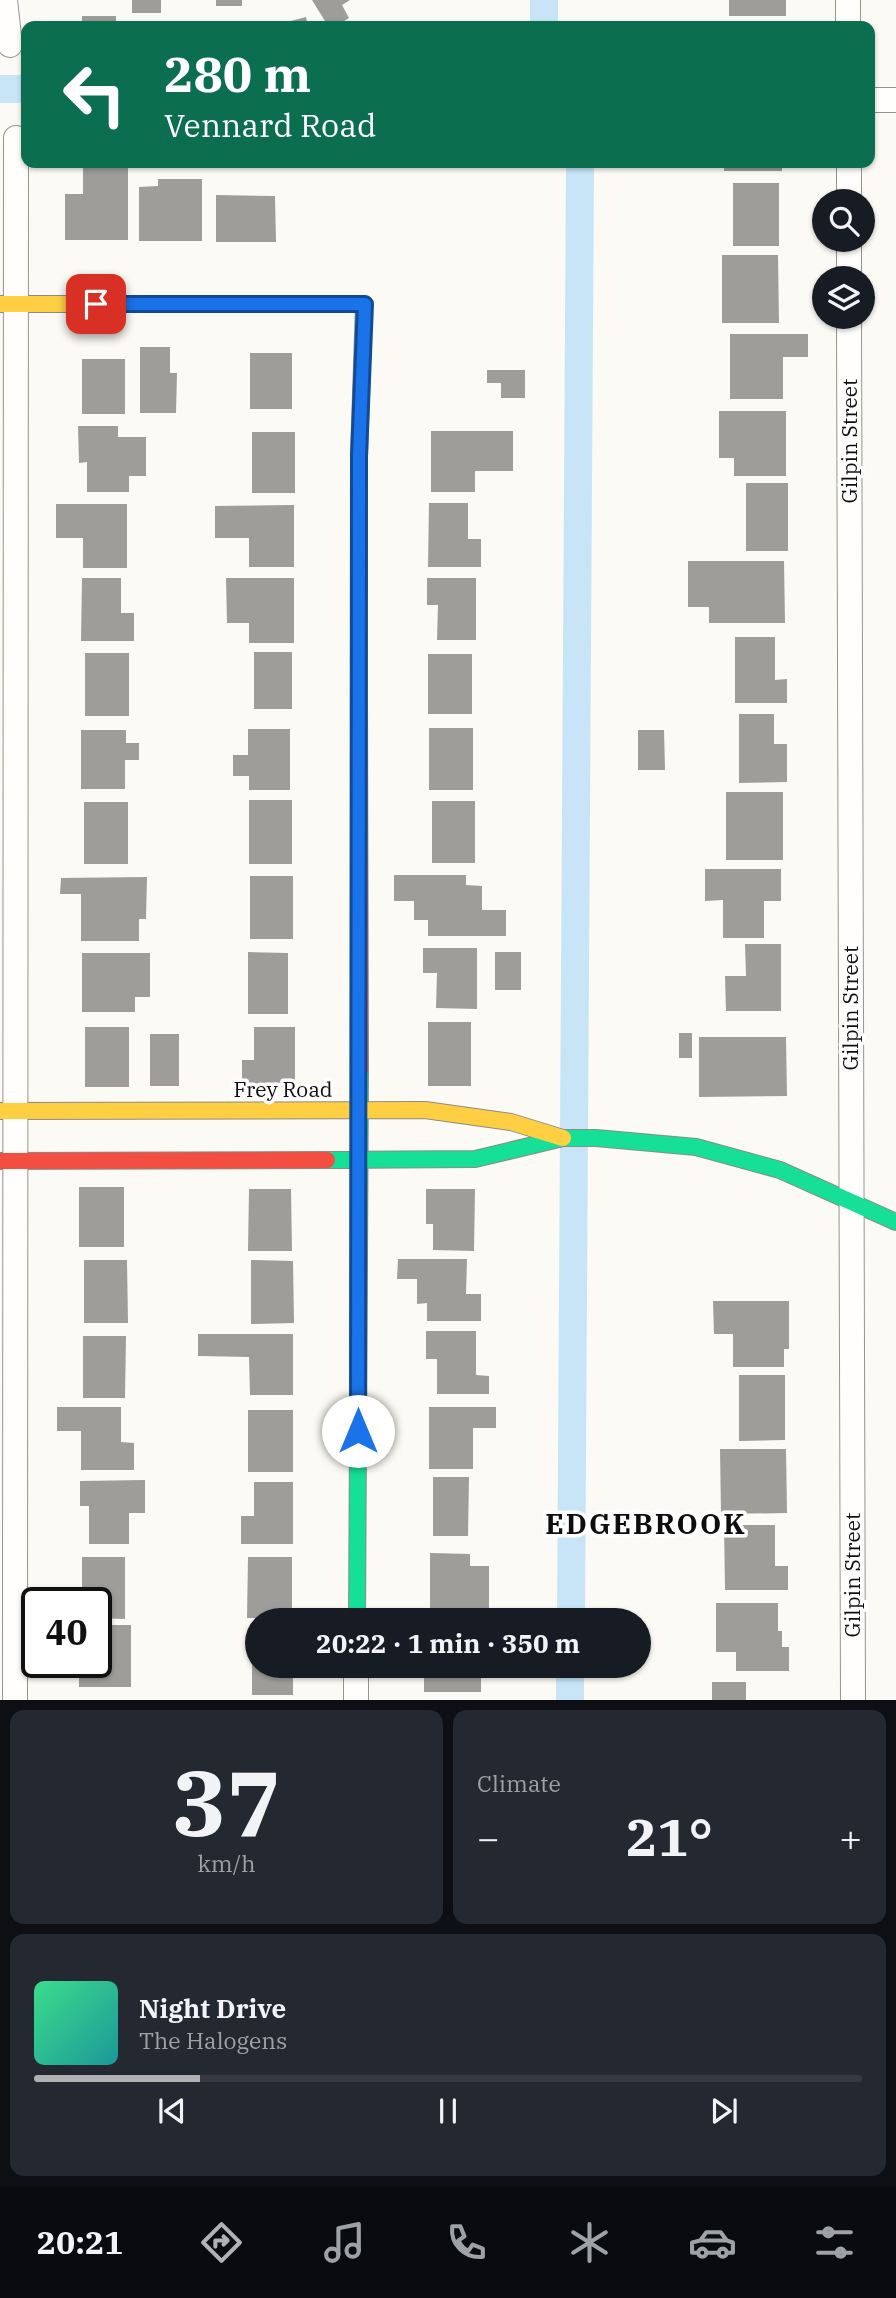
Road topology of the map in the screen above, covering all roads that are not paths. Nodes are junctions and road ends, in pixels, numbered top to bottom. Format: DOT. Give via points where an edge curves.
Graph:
graph roads {
  1 [pos="5,0"];
  2 [pos="848,0"];
  3 [pos="849,21"];
  4 [pos="10,45"];
  5 [pos="875,100"];
  6 [pos="896,100"];
  7 [pos="16,138"];
  8 [pos="849,168"];
  9 [pos="849,189"];
  10 [pos="8,304"];
  11 [pos="849,329"];
  12 [pos="360,1110"];
  13 [pos="8,1111"];
  14 [pos="563,1138"];
  15 [pos="8,1161"];
  16 [pos="360,1161"];
  17 [pos="852,1203"];
  18 [pos="896,1222"];
  19 [pos="357,1608"];
  20 [pos="356,1678"];
  21 [pos="15,1699"];
  22 [pos="356,1699"];
  23 [pos="853,1699"];
  1 -- 4 [label="street"];
  2 -- 3 [label="street"];
  5 -- 6 [label="street"];
  7 -- 10 [label="street"];
  8 -- 9 [label="street"];
  10 -- 12 [label="street" via="365,304 359,456"];
  10 -- 13 [label="street"];
  11 -- 17 [label="street, Gilpin Street"];
  12 -- 13 [label="street, Frey Road"];
  12 -- 14 [label="street, Frey Road" via="425,1110 511,1122"];
  12 -- 16 [label="street"];
  13 -- 15 [label="street"];
  14 -- 16 [label="street, Frey Road" via="475,1159"];
  14 -- 17 [label="street, Frey Road" via="696,1147 780,1170"];
  15 -- 16 [label="street, Frey Road"];
  15 -- 21 [label="street"];
  16 -- 19 [label="street"];
  17 -- 18 [label="street, Frey Road"];
  17 -- 23 [label="street, Gilpin Street"];
  20 -- 22 [label="street"];
}
